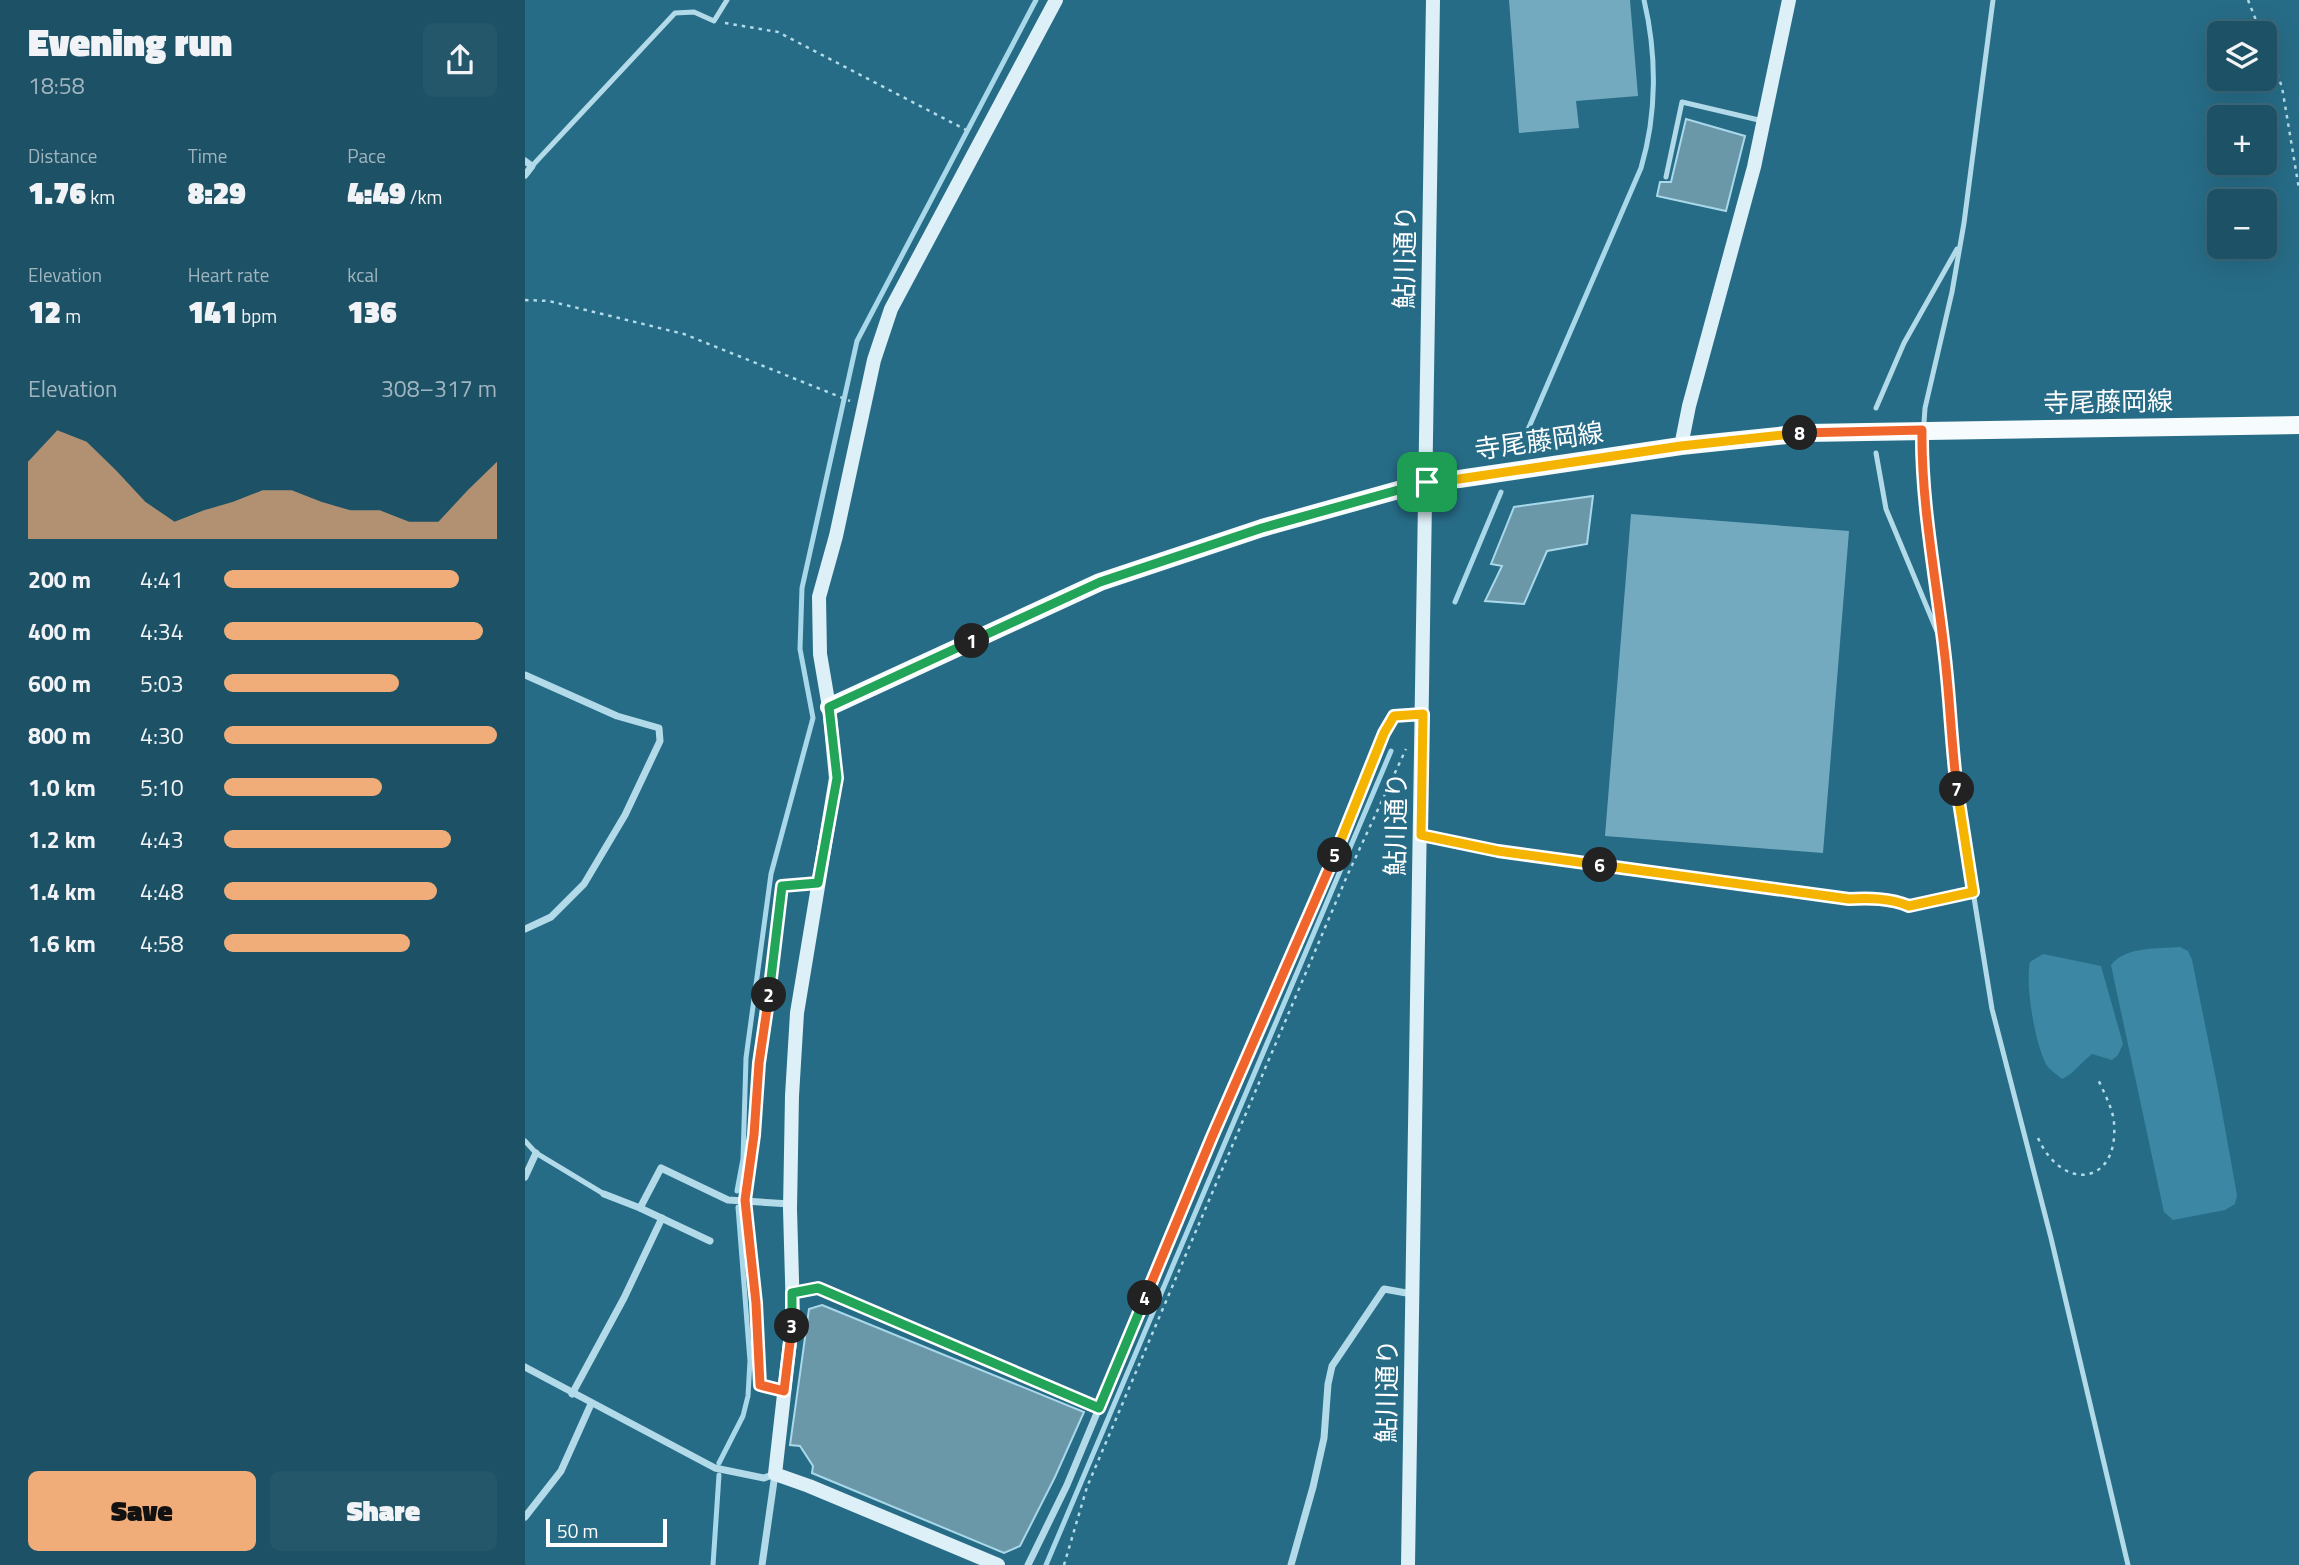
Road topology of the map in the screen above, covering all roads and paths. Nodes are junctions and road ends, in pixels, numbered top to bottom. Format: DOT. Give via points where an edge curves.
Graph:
graph roads {
  1 [pos="727,0"];
  2 [pos="1056,0"];
  3 [pos="1433,0"];
  4 [pos="1789,0"];
  5 [pos="1993,0"];
  6 [pos="2248,0"];
  7 [pos="714,21"];
  8 [pos="2256,21"];
  9 [pos="2277,74"];
  10 [pos="1763,121"];
  11 [pos="983,138"];
  12 [pos="528,164"];
  13 [pos="525,175"];
  14 [pos="1666,177"];
  15 [pos="2299,189"];
  16 [pos="1964,223"];
  17 [pos="525,300"];
  18 [pos="862,406"];
  19 [pos="1877,408"];
  20 [pos="2299,425"];
  21 [pos="1922,430"];
  22 [pos="1681,446"];
  23 [pos="1876,453"];
  24 [pos="1427,482"];
  25 [pos="1945,651"];
  26 [pos="525,675"];
  27 [pos="829,707"];
  28 [pos="1423,714"];
  29 [pos="1408,745"];
  30 [pos="1421,835"];
  31 [pos="1484,847"];
  32 [pos="818,883"];
  33 [pos="1973,892"];
  34 [pos="525,929"];
  35 [pos="2097,1077"];
  36 [pos="2037,1136"];
  37 [pos="525,1142"];
  38 [pos="536,1153"];
  39 [pos="525,1177"];
  40 [pos="604,1194"];
  41 [pos="745,1200"];
  42 [pos="790,1204"];
  43 [pos="640,1208"];
  44 [pos="661,1218"];
  45 [pos="710,1241"];
  46 [pos="792,1293"];
  47 [pos="1413,1294"];
  48 [pos="525,1367"];
  49 [pos="784,1391"];
  50 [pos="572,1394"];
  51 [pos="591,1404"];
  52 [pos="1099,1408"];
  53 [pos="775,1474"];
  54 [pos="525,1517"];
  55 [pos="762,1565"];
  56 [pos="998,1565"];
  57 [pos="1028,1565"];
  58 [pos="1064,1565"];
  59 [pos="1291,1565"];
  60 [pos="1408,1565"];
  61 [pos="2128,1565"];
  1 -- 7 [label="lane"];
  2 -- 11 [label="street"];
  3 -- 24 [label="street, 鮎川通り"];
  4 -- 10 [label="street"];
  5 -- 16 [label="lane"];
  6 -- 8 [label="path"];
  7 -- 11 [label="path" via="778,32"];
  7 -- 12 [label="lane" via="694,12 675,13"];
  9 -- 15 [label="path"];
  10 -- 14 [label="lane" via="1682,102"];
  10 -- 22 [label="street"];
  11 -- 18 [label="street" via="891,309"];
  12 -- 13 [label="street"];
  16 -- 19 [label="lane" via="1956,251 1904,343"];
  16 -- 21 [label="lane"];
  17 -- 18 [label="path" via="549,301 684,334"];
  18 -- 27 [label="street" via="819,597 820,654"];
  20 -- 21 [label="main road, 寺尾藤岡線"];
  21 -- 22 [label="main road, 寺尾藤岡線" via="1806,433"];
  21 -- 25 [label="lane"];
  22 -- 24 [label="main road, 寺尾藤岡線"];
  23 -- 25 [label="lane" via="1886,509"];
  24 -- 27 [label="main road, 寺尾藤岡線" via="1262,528 1100,582"];
  24 -- 28 [label="street, 鮎川通り"];
  25 -- 33 [label="lane" via="1956,786"];
  26 -- 34 [label="street" via="617,716 659,728 660,741 625,815 584,884 551,916"];
  27 -- 32 [label="street" via="837,778"];
  28 -- 30 [label="street, 鮎川通り"];
  28 -- 52 [label="street" via="1394,716 1384,733"];
  29 -- 58 [label="path" via="1347,876 1087,1487"];
  30 -- 31 [label="street"];
  30 -- 47 [label="street, 鮎川通り"];
  31 -- 33 [label="lane" via="1909,906"];
  32 -- 41 [label="street" via="782,886"];
  32 -- 42 [label="street" via="797,1013"];
  33 -- 61 [label="lane" via="1992,1009"];
  35 -- 36 [label="path" via="2114,1120 2112,1152 2104,1166 2084,1175 2071,1174 2048,1157"];
  37 -- 38 [label="lane"];
  38 -- 39 [label="street"];
  38 -- 40 [label="lane"];
  40 -- 43 [label="street"];
  41 -- 42 [label="street"];
  41 -- 43 [label="street" via="727,1200 661,1168"];
  41 -- 49 [label="street" via="760,1385"];
  42 -- 46 [label="street"];
  43 -- 44 [label="street"];
  44 -- 45 [label="street"];
  44 -- 50 [label="street"];
  46 -- 49 [label="street"];
  46 -- 52 [label="lane" via="818,1288"];
  47 -- 59 [label="street" via="1384,1289 1332,1366 1324,1438"];
  47 -- 60 [label="street, 鮎川通り"];
  48 -- 50 [label="street"];
  49 -- 53 [label="street"];
  50 -- 51 [label="street"];
  51 -- 53 [label="street" via="715,1468 764,1478"];
  51 -- 54 [label="street" via="561,1472"];
  52 -- 57 [label="street"];
  53 -- 55 [label="street"];
  53 -- 56 [label="street"];
}
